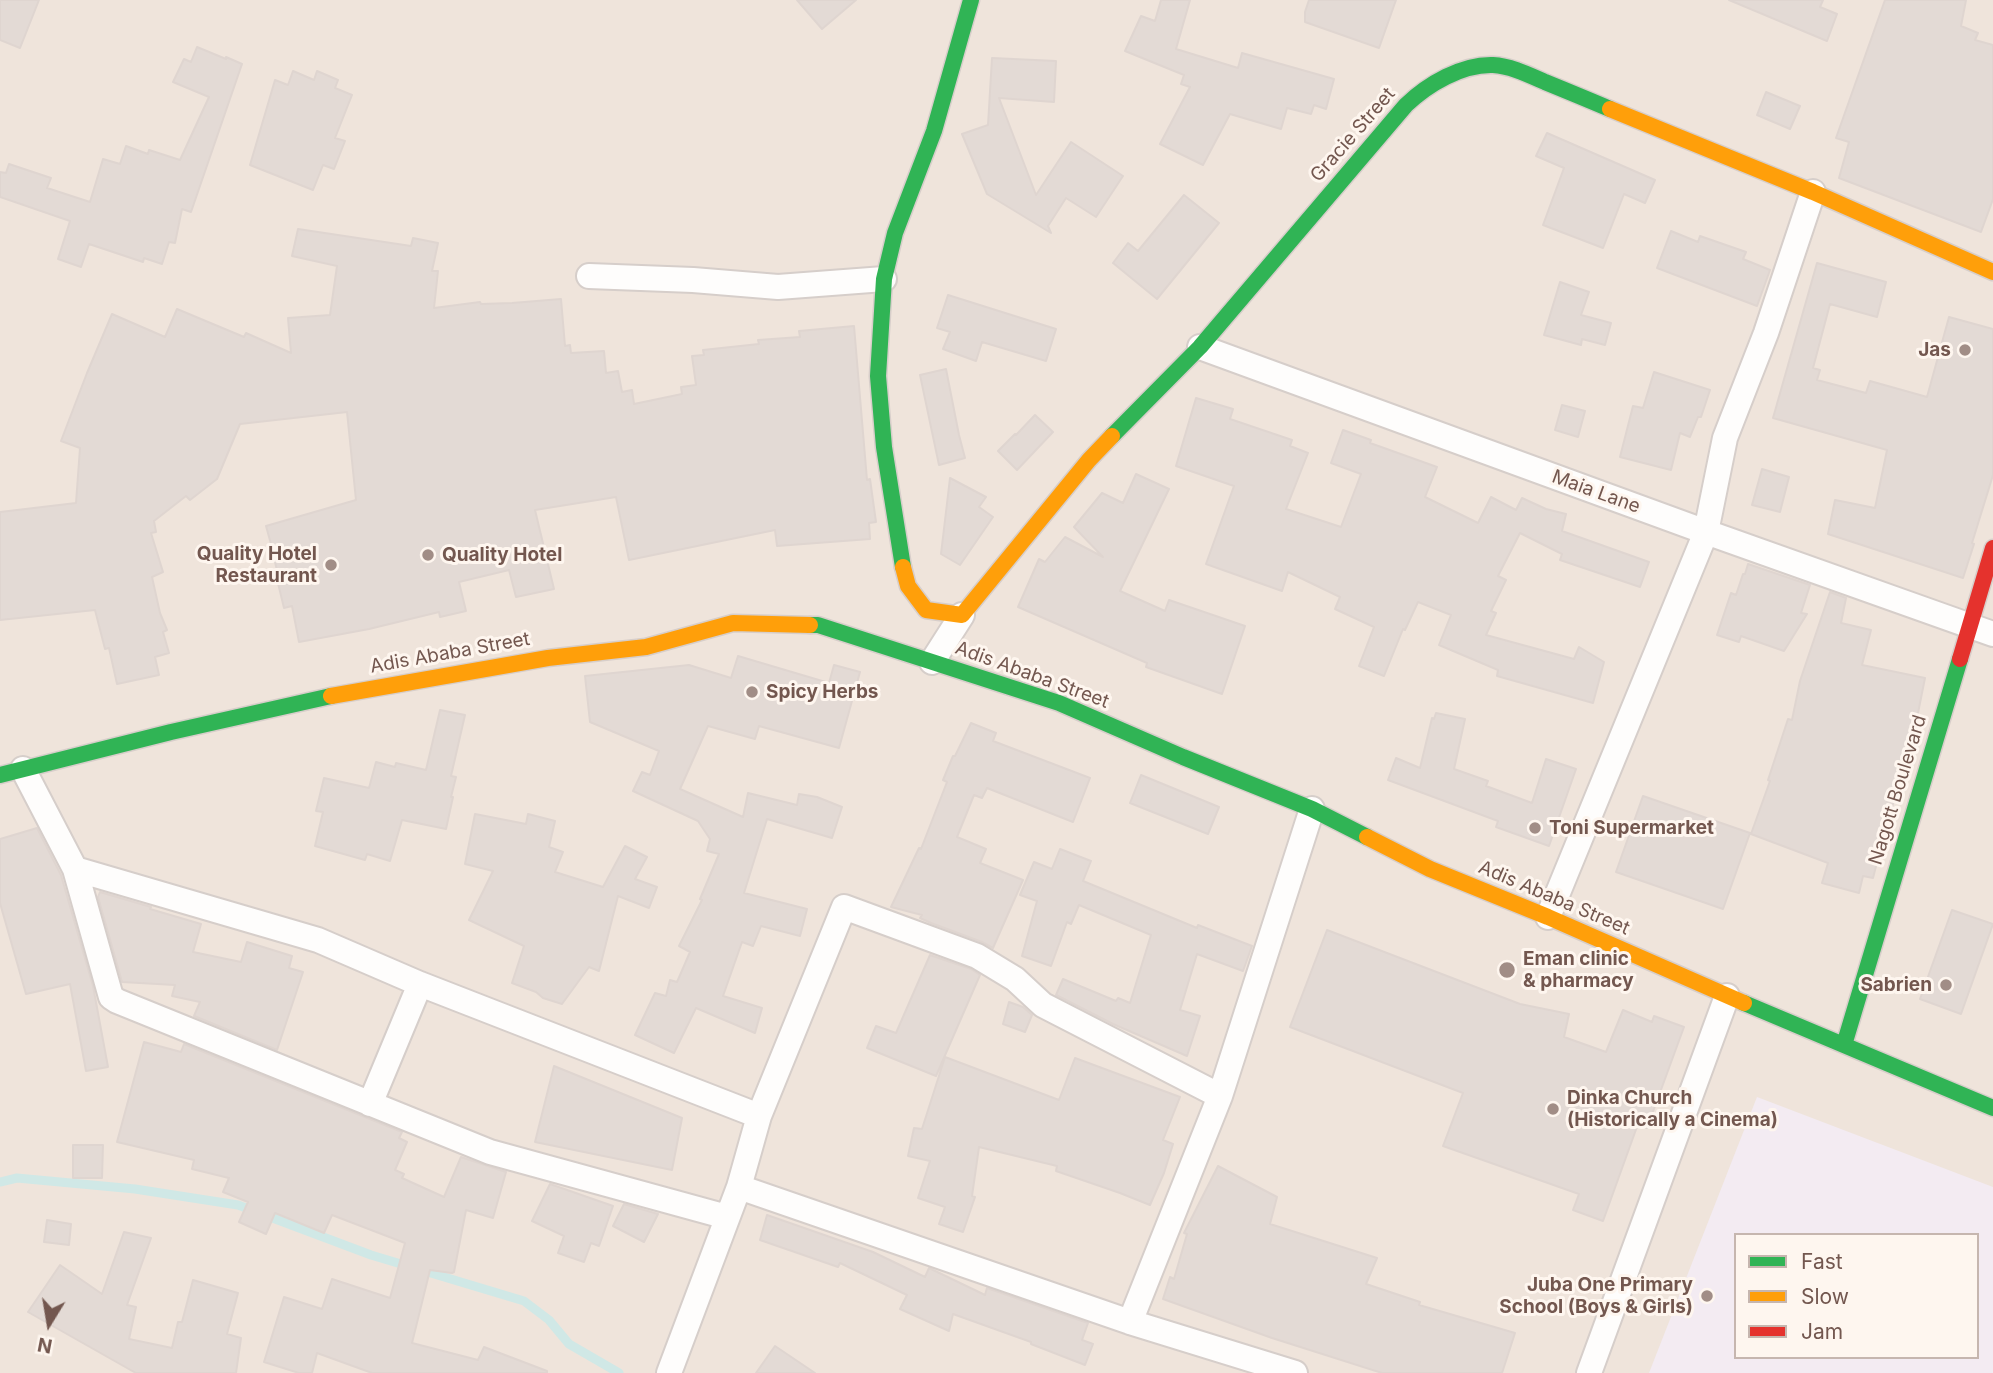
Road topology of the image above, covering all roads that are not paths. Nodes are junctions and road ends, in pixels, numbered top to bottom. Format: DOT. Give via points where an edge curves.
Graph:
graph roads {
  1 [pos="971,0"];
  2 [pos="1813,192"];
  3 [pos="1993,272"];
  4 [pos="589,276"];
  5 [pos="884,279"];
  6 [pos="1199,348"];
  7 [pos="1706,532"];
  8 [pos="1993,548"];
  9 [pos="962,615"];
  10 [pos="1969,626"];
  11 [pos="1993,634"];
  12 [pos="932,662"];
  13 [pos="11,772"];
  14 [pos="1312,808"];
  15 [pos="75,869"];
  16 [pos="1548,917"];
  17 [pos="420,984"];
  18 [pos="1727,996"];
  19 [pos="1844,1045"];
  20 [pos="1220,1096"];
  21 [pos="370,1104"];
  22 [pos="1993,1108"];
  23 [pos="759,1116"];
  24 [pos="739,1187"];
  25 [pos="727,1217"];
  26 [pos="1130,1322"];
  27 [pos="669,1373"];
  28 [pos="1295,1373"];
  29 [pos="1589,1373"];
  1 -- 5 [label="street" via="934,131 895,233"];
  2 -- 3 [label="street, Gracie Street"];
  2 -- 6 [label="street, Gracie Street" via="1518,71 1493,65 1468,69 1417,93"];
  2 -- 7 [label="street" via="1726,438"];
  4 -- 5 [label="street" via="778,287"];
  5 -- 9 [label="street" via="878,376 904,574 926,610"];
  6 -- 7 [label="street, Maia Lane"];
  6 -- 9 [label="street, Gracie Street" via="1089,460"];
  7 -- 10 [label="street, Maia Lane"];
  7 -- 16 [label="street"];
  8 -- 10 [label="street, Nagott Boulevard"];
  9 -- 12 [label="street"];
  10 -- 11 [label="street, Maia Lane"];
  10 -- 19 [label="street, Nagott Boulevard"];
  12 -- 13 [label="street, Adis Ababa Street" via="818,625 733,623 646,647 548,658 348,692"];
  12 -- 14 [label="street, Adis Ababa Street" via="1059,703"];
  13 -- 15 [label="street"];
  14 -- 16 [label="street, Adis Ababa Street" via="1430,869"];
  14 -- 20 [label="street"];
  15 -- 17 [label="street" via="318,940"];
  15 -- 21 [label="street" via="111,997"];
  16 -- 18 [label="street, Adis Ababa Street"];
  17 -- 21 [label="street"];
  17 -- 23 [label="street"];
  18 -- 19 [label="street, Adis Ababa Street"];
  18 -- 29 [label="street"];
  19 -- 22 [label="street, Adis Ababa Street"];
  20 -- 23 [label="street" via="1044,1005 977,956 844,907"];
  20 -- 26 [label="street"];
  21 -- 25 [label="street" via="490,1152"];
  23 -- 24 [label="street"];
  24 -- 25 [label="street"];
  24 -- 26 [label="street"];
  25 -- 27 [label="street"];
  26 -- 28 [label="street"];
}
